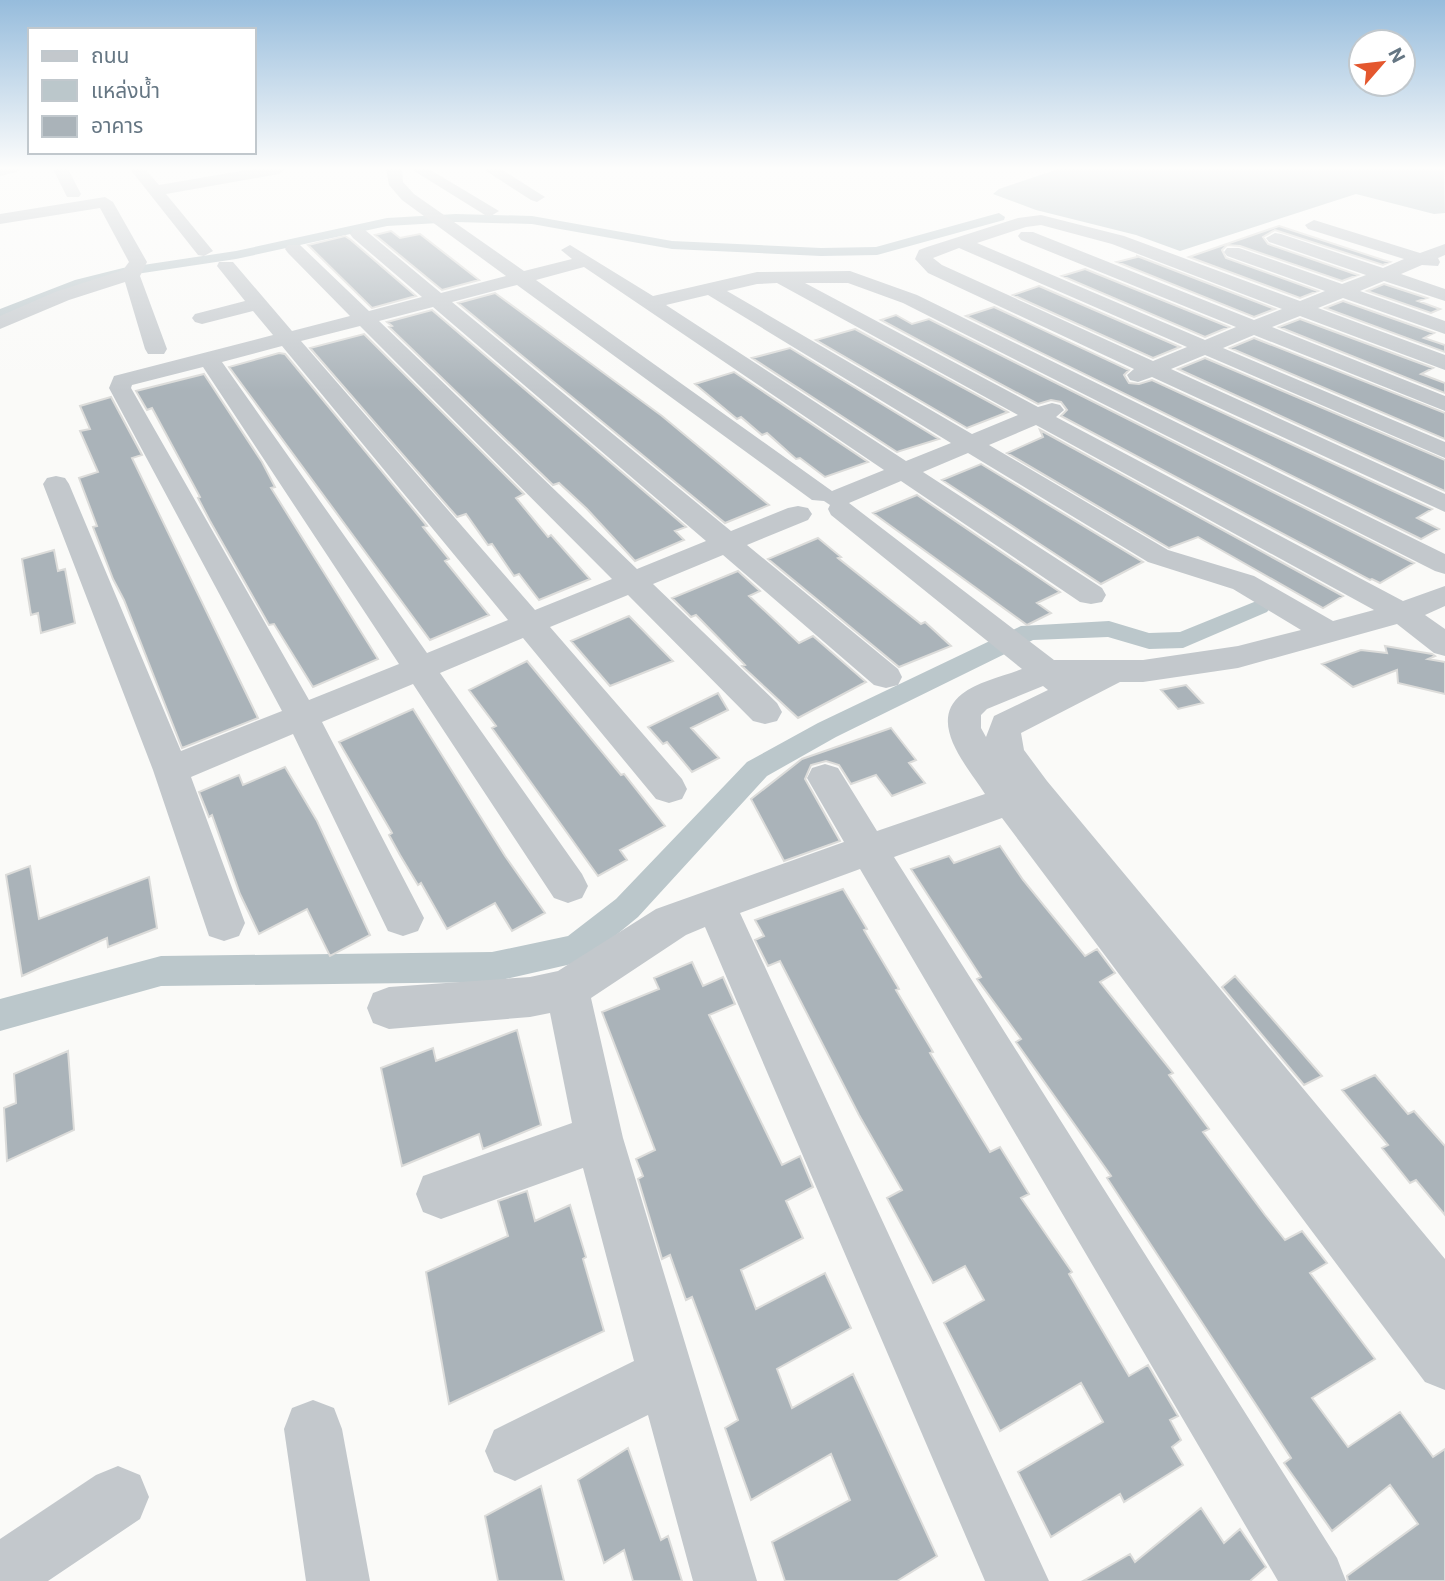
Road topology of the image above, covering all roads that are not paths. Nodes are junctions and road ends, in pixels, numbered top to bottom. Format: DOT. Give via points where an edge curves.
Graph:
graph roads {
  1 [pos="123,243"];
  2 [pos="202,243"];
  3 [pos="370,243"];
  4 [pos="464,243"];
  5 [pos="962,243"];
  6 [pos="1044,243"];
  7 [pos="1125,243"];
  8 [pos="1289,243"];
  9 [pos="1370,243"];
  10 [pos="1440,243"];
  11 [pos="294,248"];
  12 [pos="1233,252"];
  13 [pos="1421,259"];
  14 [pos="1445,267"];
  15 [pos="135,269"];
  16 [pos="1383,274"];
  17 [pos="782,279"];
  18 [pos="514,280"];
  19 [pos="711,289"];
  20 [pos="1342,291"];
  21 [pos="1445,295"];
  22 [pos="439,299"];
  23 [pos="649,303"];
  24 [pos="258,304"];
  25 [pos="1300,308"];
  26 [pos="202,318"];
  27 [pos="365,318"];
  28 [pos="0,323"];
  29 [pos="1254,327"];
  30 [pos="1445,328"];
  31 [pos="287,338"];
  32 [pos="1205,347"];
  33 [pos="156,349"];
  34 [pos="208,358"];
  35 [pos="1445,363"];
  36 [pos="1152,369"];
  37 [pos="1097,392"];
  38 [pos="1445,404"];
  39 [pos="1037,416"];
  40 [pos="971,443"];
  41 [pos="1445,451"];
  42 [pos="903,471"];
  43 [pos="56,484"];
  44 [pos="1445,504"];
  45 [pos="820,506"];
  46 [pos="726,543"];
  47 [pos="1443,560"];
  48 [pos="633,581"];
  49 [pos="1091,595"];
  50 [pos="1445,595"];
  51 [pos="1402,614"];
  52 [pos="529,624"];
  53 [pos="1329,634"];
  54 [pos="1445,645"];
  55 [pos="419,669"];
  56 [pos="1113,672"];
  57 [pos="1039,675"];
  58 [pos="886,677"];
  59 [pos="765,712"];
  60 [pos="302,717"];
  61 [pos="171,771"];
  62 [pos="825,778"];
  63 [pos="669,789"];
  64 [pos="1021,796"];
  65 [pos="871,850"];
  66 [pos="568,886"];
  67 [pos="716,904"];
  68 [pos="403,918"];
  69 [pos="224,923"];
  70 [pos="567,989"];
  71 [pos="389,1008"];
  72 [pos="1224,1050"];
  73 [pos="599,1138"];
  74 [pos="441,1194"];
  75 [pos="1445,1301"];
  76 [pos="1445,1362"];
  77 [pos="666,1376"];
  78 [pos="313,1429"];
  79 [pos="515,1451"];
  80 [pos="118,1497"];
  81 [pos="0,1576"];
  82 [pos="338,1581"];
  83 [pos="726,1581"];
  84 [pos="1017,1581"];
  85 [pos="1314,1581"];
  1 -- 15 [label="street"];
  2 -- 24 [label="street"];
  3 -- 22 [label="street"];
  4 -- 18 [label="street"];
  5 -- 32 [label="street"];
  5 -- 36 [label="street" via="925,254 924,259 935,269"];
  6 -- 29 [label="street"];
  7 -- 25 [label="street"];
  8 -- 16 [label="street"];
  9 -- 13 [label="street"];
  10 -- 13 [label="street"];
  11 -- 27 [label="street"];
  12 -- 20 [label="street"];
  13 -- 14 [label="street"];
  13 -- 16 [label="street"];
  15 -- 28 [label="street"];
  15 -- 33 [label="street"];
  16 -- 20 [label="street"];
  16 -- 21 [label="street"];
  17 -- 19 [label="street" via="743,279"];
  17 -- 37 [label="street" via="850,277 866,281"];
  17 -- 39 [label="street"];
  18 -- 22 [label="street"];
  18 -- 23 [label="street" via="578,256"];
  18 -- 45 [label="street"];
  19 -- 23 [label="street"];
  19 -- 40 [label="street"];
  20 -- 25 [label="street"];
  20 -- 30 [label="street"];
  22 -- 27 [label="street"];
  22 -- 46 [label="street"];
  23 -- 42 [label="street"];
  24 -- 26 [label="street"];
  24 -- 31 [label="street"];
  25 -- 29 [label="street"];
  25 -- 35 [label="street"];
  27 -- 31 [label="street"];
  27 -- 48 [label="street"];
  29 -- 32 [label="street"];
  29 -- 38 [label="street"];
  31 -- 34 [label="street"];
  31 -- 52 [label="street"];
  32 -- 36 [label="street"];
  32 -- 41 [label="street"];
  34 -- 55 [label="street"];
  34 -- 60 [label="street" via="130,378 122,381 120,388"];
  36 -- 37 [label="street"];
  36 -- 44 [label="street"];
  37 -- 39 [label="street"];
  37 -- 47 [label="street"];
  39 -- 40 [label="street"];
  39 -- 51 [label="street"];
  40 -- 42 [label="street"];
  40 -- 53 [label="street" via="1158,556 1241,582"];
  42 -- 45 [label="street"];
  42 -- 49 [label="street"];
  43 -- 61 [label="street"];
  45 -- 46 [label="street"];
  45 -- 57 [label="street"];
  46 -- 48 [label="street"];
  46 -- 58 [label="street"];
  48 -- 52 [label="street"];
  48 -- 59 [label="street"];
  50 -- 51 [label="street"];
  51 -- 53 [label="street"];
  51 -- 54 [label="street"];
  52 -- 55 [label="street"];
  52 -- 63 [label="street"];
  53 -- 56 [label="street" via="1238,657"];
  55 -- 60 [label="street"];
  55 -- 66 [label="street"];
  56 -- 57 [label="street"];
  57 -- 64 [label="street" via="975,701 964,712 964,728 972,745"];
  60 -- 61 [label="street"];
  60 -- 68 [label="street"];
  61 -- 69 [label="street"];
  62 -- 65 [label="street"];
  64 -- 65 [label="street"];
  64 -- 72 [label="street"];
  65 -- 67 [label="street"];
  65 -- 85 [label="street"];
  67 -- 70 [label="street" via="671,922"];
  67 -- 84 [label="street"];
  70 -- 71 [label="street" via="530,997"];
  70 -- 73 [label="street"];
  72 -- 75 [label="street"];
  72 -- 76 [label="street"];
  73 -- 74 [label="street"];
  73 -- 77 [label="street"];
  77 -- 79 [label="street"];
  77 -- 83 [label="street"];
  78 -- 82 [label="street"];
  80 -- 81 [label="street"];
}
